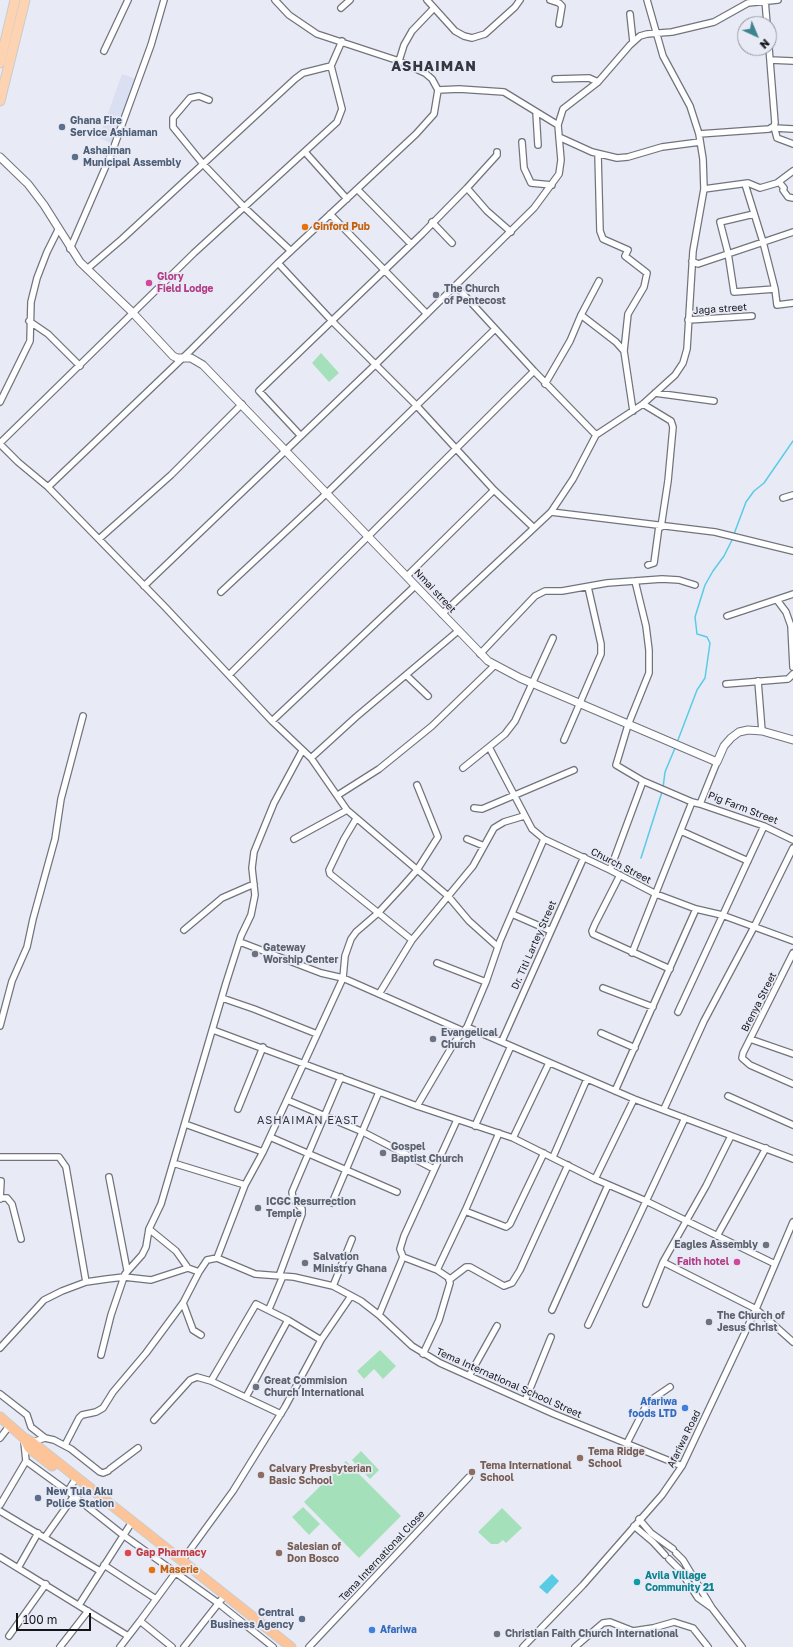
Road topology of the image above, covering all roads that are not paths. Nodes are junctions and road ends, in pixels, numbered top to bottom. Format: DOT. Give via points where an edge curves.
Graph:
graph roads {
  1 [pos="16,0"];
  2 [pos="25,0"];
  3 [pos="128,0"];
  4 [pos="164,0"];
  5 [pos="275,0"];
  6 [pos="350,0"];
  7 [pos="436,0"];
  8 [pos="520,0"];
  9 [pos="550,0"];
  10 [pos="647,0"];
  11 [pos="765,0"];
  12 [pos="778,0"];
  13 [pos="430,4"];
  14 [pos="341,8"];
  15 [pos="630,14"];
  16 [pos="766,16"];
  17 [pos="558,24"];
  18 [pos="656,33"];
  19 [pos="342,42"];
  20 [pos="633,42"];
  21 [pos="104,51"];
  22 [pos="770,56"];
  23 [pos="770,60"];
  24 [pos="399,61"];
  25 [pos="793,61"];
  26 [pos="0,63"];
  27 [pos="331,66"];
  28 [pos="555,79"];
  29 [pos="598,82"];
  30 [pos="438,90"];
  31 [pos="209,100"];
  32 [pos="0,101"];
  33 [pos="536,112"];
  34 [pos="558,125"];
  35 [pos="774,127"];
  36 [pos="793,129"];
  37 [pos="699,134"];
  38 [pos="559,137"];
  39 [pos="522,142"];
  40 [pos="700,142"];
  41 [pos="793,144"];
  42 [pos="538,145"];
  43 [pos="304,152"];
  44 [pos="497,152"];
  45 [pos="598,154"];
  46 [pos="0,157"];
  47 [pos="203,164"];
  48 [pos="793,171"];
  49 [pos="779,182"];
  50 [pos="745,184"];
  51 [pos="552,185"];
  52 [pos="467,188"];
  53 [pos="704,189"];
  54 [pos="358,190"];
  55 [pos="793,198"];
  56 [pos="347,199"];
  57 [pos="245,208"];
  58 [pos="330,214"];
  59 [pos="754,214"];
  60 [pos="432,222"];
  61 [pos="58,230"];
  62 [pos="511,232"];
  63 [pos="793,232"];
  64 [pos="763,242"];
  65 [pos="452,243"];
  66 [pos="411,244"];
  67 [pos="70,249"];
  68 [pos="291,251"];
  69 [pos="728,253"];
  70 [pos="692,261"];
  71 [pos="278,263"];
  72 [pos="87,269"];
  73 [pos="385,271"];
  74 [pos="599,281"];
  75 [pos="456,286"];
  76 [pos="775,289"];
  77 [pos="793,303"];
  78 [pos="132,312"];
  79 [pos="426,314"];
  80 [pos="581,315"];
  81 [pos="752,316"];
  82 [pos="688,320"];
  83 [pos="29,321"];
  84 [pos="332,322"];
  85 [pos="495,330"];
  86 [pos="624,352"];
  87 [pos="183,358"];
  88 [pos="375,365"];
  89 [pos="80,366"];
  90 [pos="534,371"];
  91 [pos="545,384"];
  92 [pos="655,393"];
  93 [pos="714,401"];
  94 [pos="0,402"];
  95 [pos="242,404"];
  96 [pos="642,404"];
  97 [pos="416,405"];
  98 [pos="633,411"];
  99 [pos="300,435"];
  100 [pos="596,435"];
  101 [pos="0,443"];
  102 [pos="455,448"];
  103 [pos="285,450"];
  104 [pos="48,488"];
  105 [pos="494,490"];
  106 [pos="327,493"];
  107 [pos="793,495"];
  108 [pos="783,498"];
  109 [pos="551,512"];
  110 [pos="660,526"];
  111 [pos="534,528"];
  112 [pos="368,536"];
  113 [pos="99,539"];
  114 [pos="793,551"];
  115 [pos="648,565"];
  116 [pos="407,576"];
  117 [pos="635,581"];
  118 [pos="695,585"];
  119 [pos="144,586"];
  120 [pos="415,586"];
  121 [pos="588,586"];
  122 [pos="221,592"];
  123 [pos="793,594"];
  124 [pos="777,600"];
  125 [pos="442,614"];
  126 [pos="727,616"];
  127 [pos="792,626"];
  128 [pos="458,631"];
  129 [pos="553,638"];
  130 [pos="480,654"];
  131 [pos="494,666"];
  132 [pos="793,667"];
  133 [pos="230,674"];
  134 [pos="793,674"];
  135 [pos="406,675"];
  136 [pos="758,681"];
  137 [pos="533,683"];
  138 [pos="726,684"];
  139 [pos="428,696"];
  140 [pos="580,704"];
  141 [pos="83,716"];
  142 [pos="272,721"];
  143 [pos="628,725"];
  144 [pos="762,731"];
  145 [pos="564,740"];
  146 [pos="793,740"];
  147 [pos="489,747"];
  148 [pos="302,751"];
  149 [pos="311,758"];
  150 [pos="717,762"];
  151 [pos="463,768"];
  152 [pos="574,770"];
  153 [pos="643,780"];
  154 [pos="417,785"];
  155 [pos="338,795"];
  156 [pos="514,795"];
  157 [pos="692,802"];
  158 [pos="700,804"];
  159 [pos="474,808"];
  160 [pos="347,810"];
  161 [pos="524,816"];
  162 [pos="356,819"];
  163 [pos="764,826"];
  164 [pos="681,831"];
  165 [pos="294,839"];
  166 [pos="466,839"];
  167 [pos="544,839"];
  168 [pos="793,840"];
  169 [pos="484,846"];
  170 [pos="793,848"];
  171 [pos="584,857"];
  172 [pos="748,861"];
  173 [pos="417,870"];
  174 [pos="610,870"];
  175 [pos="620,875"];
  176 [pos="254,884"];
  177 [pos="656,894"];
  178 [pos="448,896"];
  179 [pos="696,909"];
  180 [pos="378,913"];
  181 [pos="512,914"];
  182 [pos="722,915"];
  183 [pos="754,928"];
  184 [pos="184,930"];
  185 [pos="550,931"];
  186 [pos="412,940"];
  187 [pos="793,941"];
  188 [pos="240,942"];
  189 [pos="498,947"];
  190 [pos="632,953"];
  191 [pos="793,953"];
  192 [pos="437,963"];
  193 [pos="670,969"];
  194 [pos="343,978"];
  195 [pos="486,982"];
  196 [pos="603,988"];
  197 [pos="379,994"];
  198 [pos="222,998"];
  199 [pos="653,1007"];
  200 [pos="678,1012"];
  201 [pos="0,1026"];
  202 [pos="465,1029"];
  203 [pos="213,1030"];
  204 [pos="601,1033"];
  205 [pos="318,1034"];
  206 [pos="750,1039"];
  207 [pos="502,1041"];
  208 [pos="511,1046"];
  209 [pos="263,1047"];
  210 [pos="635,1048"];
  211 [pos="793,1054"];
  212 [pos="549,1063"];
  213 [pos="304,1064"];
  214 [pos="341,1077"];
  215 [pos="587,1079"];
  216 [pos="793,1084"];
  217 [pos="615,1091"];
  218 [pos="379,1092"];
  219 [pos="728,1096"];
  220 [pos="634,1099"];
  221 [pos="287,1100"];
  222 [pos="417,1106"];
  223 [pos="238,1109"];
  224 [pos="664,1110"];
  225 [pos="324,1115"];
  226 [pos="686,1118"];
  227 [pos="457,1120"];
  228 [pos="185,1124"];
  229 [pos="793,1125"];
  230 [pos="475,1126"];
  231 [pos="363,1132"];
  232 [pos="499,1133"];
  233 [pos="731,1136"];
  234 [pos="270,1137"];
  235 [pos="513,1138"];
  236 [pos="766,1148"];
  237 [pos="263,1152"];
  238 [pos="309,1153"];
  239 [pos="544,1153"];
  240 [pos="0,1157"];
  241 [pos="553,1157"];
  242 [pos="793,1159"];
  243 [pos="173,1163"];
  244 [pos="568,1165"];
  245 [pos="434,1169"];
  246 [pos="346,1170"];
  247 [pos="109,1177"];
  248 [pos="595,1179"];
  249 [pos="1,1181"];
  250 [pos="245,1185"];
  251 [pos="608,1185"];
  252 [pos="397,1192"];
  253 [pos="0,1198"];
  254 [pos="646,1201"];
  255 [pos="332,1203"];
  256 [pos="465,1211"];
  257 [pos="686,1221"];
  258 [pos="793,1222"];
  259 [pos="149,1229"];
  260 [pos="717,1236"];
  261 [pos="21,1239"];
  262 [pos="352,1239"];
  263 [pos="217,1258"];
  264 [pos="403,1258"];
  265 [pos="663,1262"];
  266 [pos="775,1264"];
  267 [pos="188,1268"];
  268 [pos="127,1270"];
  269 [pos="437,1270"];
  270 [pos="199,1272"];
  271 [pos="281,1276"];
  272 [pos="124,1277"];
  273 [pos="449,1280"];
  274 [pos="86,1282"];
  275 [pos="333,1286"];
  276 [pos="351,1296"];
  277 [pos="182,1302"];
  278 [pos="646,1304"];
  279 [pos="269,1309"];
  280 [pos="756,1309"];
  281 [pos="552,1310"];
  282 [pos="379,1315"];
  283 [pos="288,1320"];
  284 [pos="588,1325"];
  285 [pos="497,1326"];
  286 [pos="201,1335"];
  287 [pos="551,1337"];
  288 [pos="321,1340"];
  289 [pos="793,1342"];
  290 [pos="0,1348"];
  291 [pos="423,1354"];
  292 [pos="102,1356"];
  293 [pos="469,1376"];
  294 [pos="211,1382"];
  295 [pos="670,1387"];
  296 [pos="0,1394"];
  297 [pos="246,1397"];
  298 [pos="525,1401"];
  299 [pos="281,1414"];
  300 [pos="0,1417"];
  301 [pos="154,1420"];
  302 [pos="10,1425"];
  303 [pos="0,1438"];
  304 [pos="45,1438"];
  305 [pos="28,1440"];
  306 [pos="627,1443"];
  307 [pos="65,1444"];
  308 [pos="138,1448"];
  309 [pos="26,1461"];
  310 [pos="682,1466"];
  311 [pos="470,1477"];
  312 [pos="76,1478"];
  313 [pos="68,1491"];
  314 [pos="74,1496"];
  315 [pos="0,1504"];
  316 [pos="0,1511"];
  317 [pos="639,1520"];
  318 [pos="132,1522"];
  319 [pos="634,1526"];
  320 [pos="38,1533"];
  321 [pos="123,1535"];
  322 [pos="45,1537"];
  323 [pos="666,1543"];
  324 [pos="660,1550"];
  325 [pos="0,1557"];
  326 [pos="182,1561"];
  327 [pos="104,1565"];
  328 [pos="688,1567"];
  329 [pos="18,1568"];
  330 [pos="100,1570"];
  331 [pos="680,1570"];
  332 [pos="176,1572"];
  333 [pos="46,1584"];
  334 [pos="225,1595"];
  335 [pos="156,1599"];
  336 [pos="218,1603"];
  337 [pos="78,1605"];
  338 [pos="712,1608"];
  339 [pos="88,1611"];
  340 [pos="140,1621"];
  341 [pos="9,1636"];
  342 [pos="128,1636"];
  343 [pos="707,1646"];
  344 [pos="60,1647"];
  345 [pos="120,1647"];
  346 [pos="172,1647"];
  347 [pos="184,1647"];
  348 [pos="273,1647"];
  349 [pos="290,1647"];
  350 [pos="309,1647"];
  351 [pos="523,1647"];
  352 [pos="575,1647"];
  353 [pos="742,1647"];
  1 -- 26 [label="main road"];
  2 -- 32 [label="main road"];
  3 -- 21 [label="street"];
  4 -- 67 [label="street" via="152,45 112,152"];
  5 -- 19 [label="street" via="302,25"];
  6 -- 14 [label="street"];
  7 -- 13 [label="street"];
  8 -- 13 [label="street" via="485,34 472,38 455,31"];
  9 -- 17 [label="street" via="562,6"];
  10 -- 18 [label="street"];
  11 -- 12 [label="street"];
  11 -- 16 [label="street"];
  11 -- 18 [label="street" via="743,5 725,17 700,27"];
  13 -- 24 [label="street" via="404,45"];
  15 -- 20 [label="street"];
  18 -- 20 [label="street" via="640,36"];
  18 -- 37 [label="street" via="663,56 690,106"];
  19 -- 24 [label="street"];
  19 -- 27 [label="street"];
  20 -- 29 [label="street"];
  22 -- 23 [label="street"];
  23 -- 25 [label="street"];
  23 -- 35 [label="street"];
  24 -- 30 [label="street" via="425,73"];
  27 -- 43 [label="street" via="342,113 337,122"];
  27 -- 47 [label="street" via="308,72 295,79"];
  28 -- 29 [label="street" via="589,78"];
  29 -- 34 [label="street" via="563,109"];
  30 -- 33 [label="street" via="504,92"];
  30 -- 54 [label="street" via="434,114 427,123"];
  31 -- 47 [label="street" via="194,95 172,122 173,127"];
  33 -- 34 [label="street"];
  33 -- 42 [label="street"];
  34 -- 38 [label="street"];
  35 -- 36 [label="street"];
  35 -- 37 [label="street"];
  35 -- 41 [label="street" via="777,138"];
  37 -- 40 [label="street"];
  38 -- 45 [label="street"];
  38 -- 51 [label="street" via="562,160 559,174"];
  39 -- 51 [label="street" via="524,168 531,183"];
  40 -- 45 [label="street" via="662,147 628,157 617,158"];
  40 -- 53 [label="street"];
  43 -- 56 [label="street"];
  43 -- 57 [label="street"];
  44 -- 52 [label="street"];
  45 -- 86 [label="street" via="600,230 603,239 628,250 625,256 647,273 644,287 628,314"];
  46 -- 61 [label="street" via="28,184"];
  47 -- 57 [label="street"];
  47 -- 72 [label="street"];
  48 -- 49 [label="street"];
  49 -- 50 [label="street" via="760,188"];
  49 -- 55 [label="street" via="788,197"];
  50 -- 53 [label="street"];
  50 -- 59 [label="street"];
  51 -- 62 [label="street"];
  52 -- 60 [label="street"];
  52 -- 62 [label="street"];
  53 -- 70 [label="street"];
  54 -- 56 [label="street"];
  54 -- 66 [label="street"];
  56 -- 58 [label="street"];
  57 -- 68 [label="street"];
  57 -- 78 [label="street"];
  58 -- 68 [label="street"];
  58 -- 73 [label="street"];
  59 -- 64 [label="street"];
  59 -- 69 [label="street" via="720,222"];
  60 -- 65 [label="street"];
  60 -- 66 [label="street"];
  61 -- 67 [label="street"];
  61 -- 83 [label="street" via="37,278"];
  62 -- 75 [label="street"];
  63 -- 64 [label="street"];
  64 -- 69 [label="street"];
  64 -- 76 [label="street"];
  66 -- 73 [label="street"];
  67 -- 72 [label="street"];
  68 -- 71 [label="street"];
  69 -- 70 [label="street" via="698,264"];
  69 -- 76 [label="street" via="734,292"];
  70 -- 82 [label="street"];
  71 -- 84 [label="street"];
  71 -- 87 [label="street"];
  72 -- 78 [label="street"];
  73 -- 79 [label="street"];
  73 -- 84 [label="street"];
  74 -- 80 [label="street"];
  75 -- 79 [label="street"];
  75 -- 85 [label="street"];
  76 -- 77 [label="street" via="777,305"];
  78 -- 87 [label="street" via="173,356"];
  78 -- 89 [label="street"];
  79 -- 88 [label="street"];
  80 -- 86 [label="street" via="622,347"];
  80 -- 91 [label="street" via="570,341"];
  81 -- 82 [label="street, Jaga street"];
  82 -- 92 [label="street" via="688,349 683,363 675,375"];
  83 -- 89 [label="street" via="48,334"];
  83 -- 94 [label="street" via="30,341"];
  84 -- 88 [label="street"];
  84 -- 99 [label="street" via="259,391"];
  85 -- 90 [label="street"];
  85 -- 97 [label="street"];
  86 -- 98 [label="street"];
  87 -- 95 [label="street, Nmai street" via="191,358 203,365"];
  87 -- 104 [label="street"];
  88 -- 97 [label="street"];
  88 -- 99 [label="street"];
  89 -- 101 [label="street"];
  90 -- 91 [label="street"];
  90 -- 102 [label="street"];
  91 -- 100 [label="street"];
  92 -- 93 [label="street"];
  92 -- 96 [label="street"];
  95 -- 103 [label="street, Nmai street"];
  95 -- 113 [label="street" via="171,475"];
  96 -- 98 [label="street"];
  96 -- 110 [label="street" via="671,421 673,427 668,481"];
  97 -- 102 [label="street"];
  97 -- 106 [label="street"];
  98 -- 100 [label="street"];
  99 -- 103 [label="street"];
  100 -- 109 [label="street" via="573,480"];
  101 -- 104 [label="street"];
  102 -- 105 [label="street"];
  102 -- 112 [label="street"];
  103 -- 106 [label="street, Nmai street"];
  103 -- 119 [label="street"];
  104 -- 113 [label="street"];
  105 -- 111 [label="street"];
  105 -- 116 [label="street"];
  106 -- 112 [label="street, Nmai street"];
  106 -- 122 [label="street"];
  107 -- 108 [label="street"];
  109 -- 110 [label="street"];
  109 -- 111 [label="street"];
  110 -- 114 [label="street" via="715,532"];
  110 -- 115 [label="street" via="654,563"];
  111 -- 125 [label="street"];
  112 -- 116 [label="street, Nmai street"];
  112 -- 133 [label="street"];
  113 -- 119 [label="street"];
  116 -- 120 [label="street, Nmai street"];
  117 -- 118 [label="street" via="680,580"];
  117 -- 121 [label="street"];
  117 -- 143 [label="street" via="646,626 649,673"];
  119 -- 133 [label="street"];
  120 -- 125 [label="street, Nmai street"];
  120 -- 142 [label="street"];
  121 -- 130 [label="street" via="545,591 536,596"];
  121 -- 140 [label="street" via="601,654"];
  123 -- 124 [label="street"];
  124 -- 126 [label="street"];
  124 -- 127 [label="street"];
  125 -- 128 [label="street, Nmai street"];
  127 -- 132 [label="street"];
  128 -- 130 [label="street, Nmai street"];
  128 -- 135 [label="street"];
  129 -- 137 [label="street"];
  130 -- 131 [label="street, Nmai street"];
  131 -- 137 [label="street, Nmai street"];
  131 -- 155 [label="street" via="432,726 379,769"];
  133 -- 142 [label="street"];
  134 -- 136 [label="street" via="788,679"];
  135 -- 139 [label="street"];
  135 -- 149 [label="street"];
  136 -- 138 [label="street"];
  136 -- 144 [label="street"];
  137 -- 140 [label="street, Nmai street"];
  137 -- 147 [label="street" via="515,721 505,734"];
  140 -- 143 [label="street, Nmai street"];
  140 -- 145 [label="street"];
  141 -- 201 [label="street" via="60,799 54,839 27,946 12,981"];
  142 -- 148 [label="street"];
  143 -- 150 [label="street, Nmai street"];
  143 -- 153 [label="street" via="616,765"];
  144 -- 146 [label="street, Pig Farm Street"];
  144 -- 150 [label="street, Pig Farm Street" via="739,732 724,746"];
  147 -- 151 [label="street"];
  147 -- 156 [label="street, Church Street"];
  148 -- 149 [label="street"];
  148 -- 176 [label="street" via="274,803 258,840 252,868"];
  149 -- 155 [label="street"];
  150 -- 158 [label="street, Pig Farm Street"];
  152 -- 156 [label="street"];
  153 -- 157 [label="street"];
  153 -- 174 [label="street"];
  154 -- 173 [label="street" via="438,838"];
  155 -- 160 [label="street"];
  156 -- 159 [label="street" via="482,809"];
  156 -- 161 [label="street, Church Street"];
  157 -- 158 [label="street"];
  157 -- 164 [label="street"];
  158 -- 163 [label="street, Pig Farm Street"];
  160 -- 162 [label="street"];
  160 -- 165 [label="street"];
  161 -- 167 [label="street, Church Street" via="532,829"];
  161 -- 169 [label="street" via="497,825"];
  162 -- 173 [label="street"];
  162 -- 180 [label="street" via="329,870 333,878"];
  163 -- 168 [label="street, Pig Farm Street"];
  163 -- 172 [label="street"];
  164 -- 172 [label="street"];
  164 -- 177 [label="street"];
  166 -- 169 [label="street"];
  167 -- 171 [label="street, Church Street"];
  167 -- 181 [label="street"];
  169 -- 178 [label="street" via="473,866"];
  170 -- 183 [label="street"];
  171 -- 174 [label="street, Church Street"];
  171 -- 185 [label="street, Dr. Titi Lartey Street"];
  172 -- 182 [label="street"];
  173 -- 178 [label="street"];
  173 -- 180 [label="street"];
  174 -- 175 [label="street, Church Street"];
  175 -- 177 [label="street, Church Street"];
  175 -- 190 [label="street" via="592,930 597,937"];
  176 -- 184 [label="street" via="222,898"];
  176 -- 188 [label="street" via="255,895 251,915"];
  177 -- 179 [label="street, Church Street"];
  177 -- 190 [label="street"];
  178 -- 186 [label="street"];
  178 -- 189 [label="street" via="469,921"];
  179 -- 182 [label="street, Church Street"];
  179 -- 193 [label="street"];
  180 -- 186 [label="street"];
  180 -- 194 [label="street" via="351,939 345,956"];
  181 -- 185 [label="street"];
  181 -- 189 [label="street"];
  182 -- 183 [label="street, Church Street"];
  182 -- 200 [label="street"];
  183 -- 187 [label="street, Church Street"];
  183 -- 224 [label="street" via="704,1021"];
  185 -- 207 [label="street, Dr. Titi Lartey Street"];
  186 -- 197 [label="street"];
  188 -- 194 [label="street" via="321,973"];
  188 -- 198 [label="street"];
  189 -- 195 [label="street"];
  190 -- 193 [label="street"];
  191 -- 206 [label="street, Brenya Street"];
  192 -- 195 [label="street"];
  193 -- 199 [label="street"];
  194 -- 197 [label="street"];
  194 -- 205 [label="street"];
  195 -- 202 [label="street"];
  196 -- 199 [label="street"];
  197 -- 202 [label="street"];
  198 -- 203 [label="street"];
  198 -- 205 [label="street"];
  199 -- 210 [label="street"];
  202 -- 207 [label="street"];
  202 -- 222 [label="street"];
  203 -- 209 [label="street"];
  203 -- 228 [label="street"];
  204 -- 210 [label="street"];
  205 -- 213 [label="street"];
  206 -- 211 [label="street"];
  206 -- 216 [label="street, Brenya Street" via="742,1058 750,1065"];
  207 -- 208 [label="street"];
  208 -- 212 [label="street"];
  208 -- 230 [label="street"];
  209 -- 213 [label="street"];
  209 -- 223 [label="street"];
  210 -- 217 [label="street"];
  212 -- 215 [label="street"];
  212 -- 235 [label="street"];
  213 -- 214 [label="street"];
  213 -- 221 [label="street"];
  214 -- 218 [label="street"];
  214 -- 225 [label="street"];
  215 -- 217 [label="street"];
  215 -- 241 [label="street"];
  217 -- 220 [label="street"];
  218 -- 222 [label="street"];
  218 -- 231 [label="street"];
  219 -- 229 [label="street"];
  220 -- 224 [label="street"];
  220 -- 248 [label="street"];
  221 -- 225 [label="street"];
  221 -- 234 [label="street"];
  222 -- 227 [label="street"];
  224 -- 226 [label="street"];
  225 -- 231 [label="street"];
  225 -- 238 [label="street"];
  226 -- 233 [label="street"];
  226 -- 254 [label="street"];
  227 -- 230 [label="street"];
  227 -- 245 [label="street"];
  228 -- 237 [label="street"];
  228 -- 243 [label="street"];
  230 -- 232 [label="street"];
  231 -- 245 [label="street"];
  231 -- 246 [label="street"];
  232 -- 235 [label="street"];
  232 -- 256 [label="street"];
  233 -- 236 [label="street"];
  233 -- 257 [label="street"];
  234 -- 237 [label="street"];
  234 -- 238 [label="street"];
  235 -- 239 [label="street"];
  236 -- 242 [label="street"];
  236 -- 260 [label="street"];
  237 -- 250 [label="street"];
  238 -- 246 [label="street"];
  238 -- 271 [label="street" via="292,1192 302,1214"];
  239 -- 241 [label="street"];
  239 -- 256 [label="street" via="510,1224 506,1227"];
  240 -- 274 [label="street" via="59,1157 66,1167"];
  241 -- 244 [label="street"];
  243 -- 250 [label="street"];
  243 -- 259 [label="street" via="161,1204"];
  244 -- 248 [label="street"];
  244 -- 273 [label="street" via="512,1283 504,1286 470,1267 466,1267"];
  245 -- 264 [label="street" via="404,1236 400,1249"];
  246 -- 252 [label="street"];
  246 -- 255 [label="street"];
  247 -- 268 [label="street"];
  248 -- 251 [label="street"];
  249 -- 253 [label="street"];
  250 -- 263 [label="street"];
  251 -- 254 [label="street"];
  251 -- 281 [label="street"];
  253 -- 261 [label="street" via="7,1198 12,1204"];
  254 -- 257 [label="street"];
  254 -- 284 [label="street"];
  256 -- 269 [label="street"];
  257 -- 260 [label="street"];
  257 -- 265 [label="street"];
  258 -- 266 [label="street, Afariwa Road"];
  259 -- 267 [label="street" via="176,1252"];
  259 -- 268 [label="street" via="142,1255 136,1264"];
  260 -- 266 [label="street"];
  262 -- 275 [label="street"];
  263 -- 270 [label="street" via="208,1260"];
  263 -- 271 [label="street, Tema International School Street" via="255,1274"];
  264 -- 269 [label="street"];
  264 -- 282 [label="street"];
  265 -- 278 [label="street"];
  265 -- 280 [label="street"];
  266 -- 280 [label="street, Afariwa Road"];
  267 -- 270 [label="street"];
  267 -- 272 [label="street" via="155,1280"];
  268 -- 272 [label="street"];
  269 -- 273 [label="street"];
  270 -- 277 [label="street"];
  271 -- 275 [label="street, Tema International School Street" via="304,1278"];
  271 -- 279 [label="street"];
  272 -- 274 [label="street"];
  272 -- 292 [label="street"];
  273 -- 291 [label="street" via="449,1290 439,1320"];
  274 -- 290 [label="street" via="44,1300"];
  275 -- 276 [label="street, Tema International School Street"];
  276 -- 282 [label="street, Tema International School Street"];
  276 -- 288 [label="street"];
  277 -- 286 [label="street" via="193,1330"];
  277 -- 307 [label="street" via="103,1408 82,1415"];
  279 -- 283 [label="street"];
  279 -- 294 [label="street" via="259,1304 253,1305"];
  280 -- 289 [label="street"];
  280 -- 310 [label="street, Afariwa Road"];
  282 -- 291 [label="street, Tema International School Street"];
  283 -- 288 [label="street"];
  283 -- 297 [label="street"];
  285 -- 293 [label="street"];
  287 -- 298 [label="street"];
  288 -- 299 [label="street"];
  291 -- 293 [label="street, Tema International School Street"];
  293 -- 298 [label="street, Tema International School Street"];
  294 -- 297 [label="street"];
  294 -- 301 [label="street" via="196,1377 190,1380"];
  295 -- 306 [label="street" via="648,1402"];
  296 -- 304 [label="street" via="27,1415 31,1427"];
  297 -- 299 [label="street"];
  298 -- 306 [label="street, Tema International School Street"];
  299 -- 326 [label="street" via="229,1496"];
  300 -- 302 [label="highway"];
  302 -- 303 [label="street"];
  302 -- 305 [label="highway"];
  304 -- 305 [label="street"];
  304 -- 307 [label="street"];
  305 -- 309 [label="street"];
  305 -- 312 [label="highway" via="29,1448 39,1457 67,1476"];
  306 -- 310 [label="street, Tema International School Street"];
  307 -- 308 [label="street" via="103,1473"];
  309 -- 313 [label="street"];
  309 -- 315 [label="street"];
  310 -- 317 [label="street, Afariwa Road" via="662,1495"];
  311 -- 350 [label="street, Tema International Close"];
  312 -- 313 [label="street"];
  312 -- 318 [label="highway"];
  313 -- 314 [label="street"];
  314 -- 321 [label="street"];
  314 -- 322 [label="street"];
  316 -- 320 [label="street"];
  317 -- 319 [label="street, Afariwa Road"];
  317 -- 323 [label="street" via="651,1533"];
  318 -- 321 [label="street"];
  318 -- 326 [label="highway"];
  319 -- 324 [label="street"];
  319 -- 351 [label="street, Afariwa Road" via="583,1585"];
  320 -- 322 [label="street"];
  320 -- 329 [label="street"];
  321 -- 327 [label="street"];
  321 -- 332 [label="street"];
  322 -- 330 [label="street"];
  323 -- 324 [label="street"];
  323 -- 328 [label="street"];
  324 -- 331 [label="street"];
  325 -- 329 [label="street"];
  326 -- 334 [label="highway"];
  327 -- 330 [label="street"];
  327 -- 335 [label="street"];
  328 -- 331 [label="street"];
  328 -- 338 [label="street"];
  329 -- 333 [label="street"];
  330 -- 337 [label="street"];
  331 -- 338 [label="street" via="698,1598"];
  332 -- 335 [label="street"];
  332 -- 336 [label="street"];
  333 -- 337 [label="street"];
  333 -- 341 [label="street"];
  334 -- 336 [label="street"];
  334 -- 349 [label="highway"];
  335 -- 340 [label="street"];
  336 -- 347 [label="street"];
  336 -- 348 [label="street"];
  337 -- 339 [label="street"];
  338 -- 353 [label="street"];
  339 -- 342 [label="street"];
  339 -- 344 [label="street"];
  340 -- 342 [label="street"];
  340 -- 346 [label="street"];
  342 -- 345 [label="street"];
  343 -- 352 [label="street" via="692,1628 674,1622 633,1631 610,1622 603,1623"];
}
